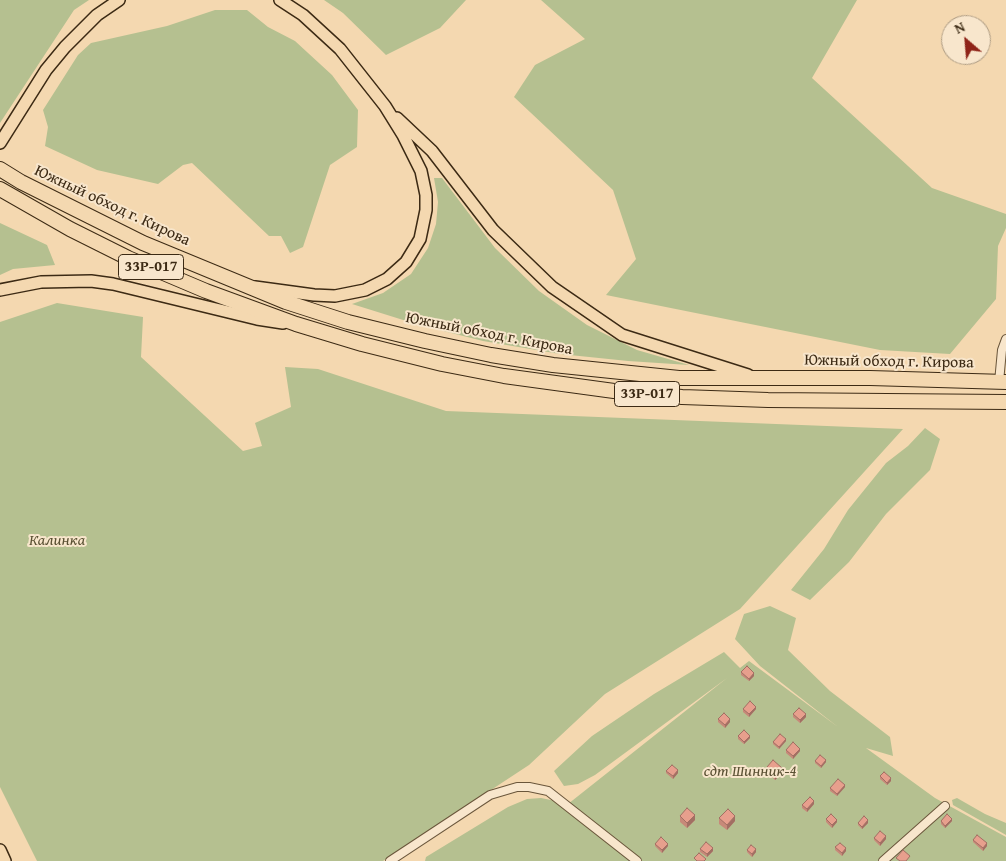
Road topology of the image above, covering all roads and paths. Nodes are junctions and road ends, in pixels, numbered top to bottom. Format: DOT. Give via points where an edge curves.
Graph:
graph roads {
  1 [pos="119,0"];
  2 [pos="280,0"];
  3 [pos="385,106"];
  4 [pos="0,144"];
  5 [pos="0,169"];
  6 [pos="0,189"];
  7 [pos="251,286"];
  8 [pos="0,290"];
  9 [pos="296,324"];
  10 [pos="1006,339"];
  11 [pos="760,378"];
  12 [pos="1002,382"];
  13 [pos="1006,402"];
  14 [pos="944,806"];
  15 [pos="0,850"];
  16 [pos="5,861"];
  17 [pos="390,861"];
  18 [pos="637,861"];
  19 [pos="882,861"];
  1 -- 4 [label="main road" via="97,15 65,47 46,70"];
  2 -- 3 [label="main road" via="303,15 340,49"];
  3 -- 7 [label="main road" via="421,171 426,195 424,226 406,262 388,279 349,294 314,295"];
  3 -- 11 [label="main road" via="432,152 493,230 552,287 622,335"];
  5 -- 7 [label="highway, Южный обход г. Кирова / 33Р-017" via="143,243"];
  6 -- 9 [label="highway, 33Р-017" via="128,258"];
  7 -- 11 [label="highway, Южный обход г. Кирова / 33Р-017" via="286,302 348,322 492,355 679,378"];
  8 -- 9 [label="main road" via="41,282 91,281 257,319"];
  9 -- 13 [label="highway, 33Р-017" via="442,364 614,392 768,400"];
  10 -- 12 [label="street" via="1002,350"];
  11 -- 12 [label="highway, Южный обход г. Кирова / 33Р-017"];
  14 -- 19 [label="street"];
  15 -- 16 [label="main road"];
  17 -- 18 [label="street" via="490,795 517,787 548,791"];
}
